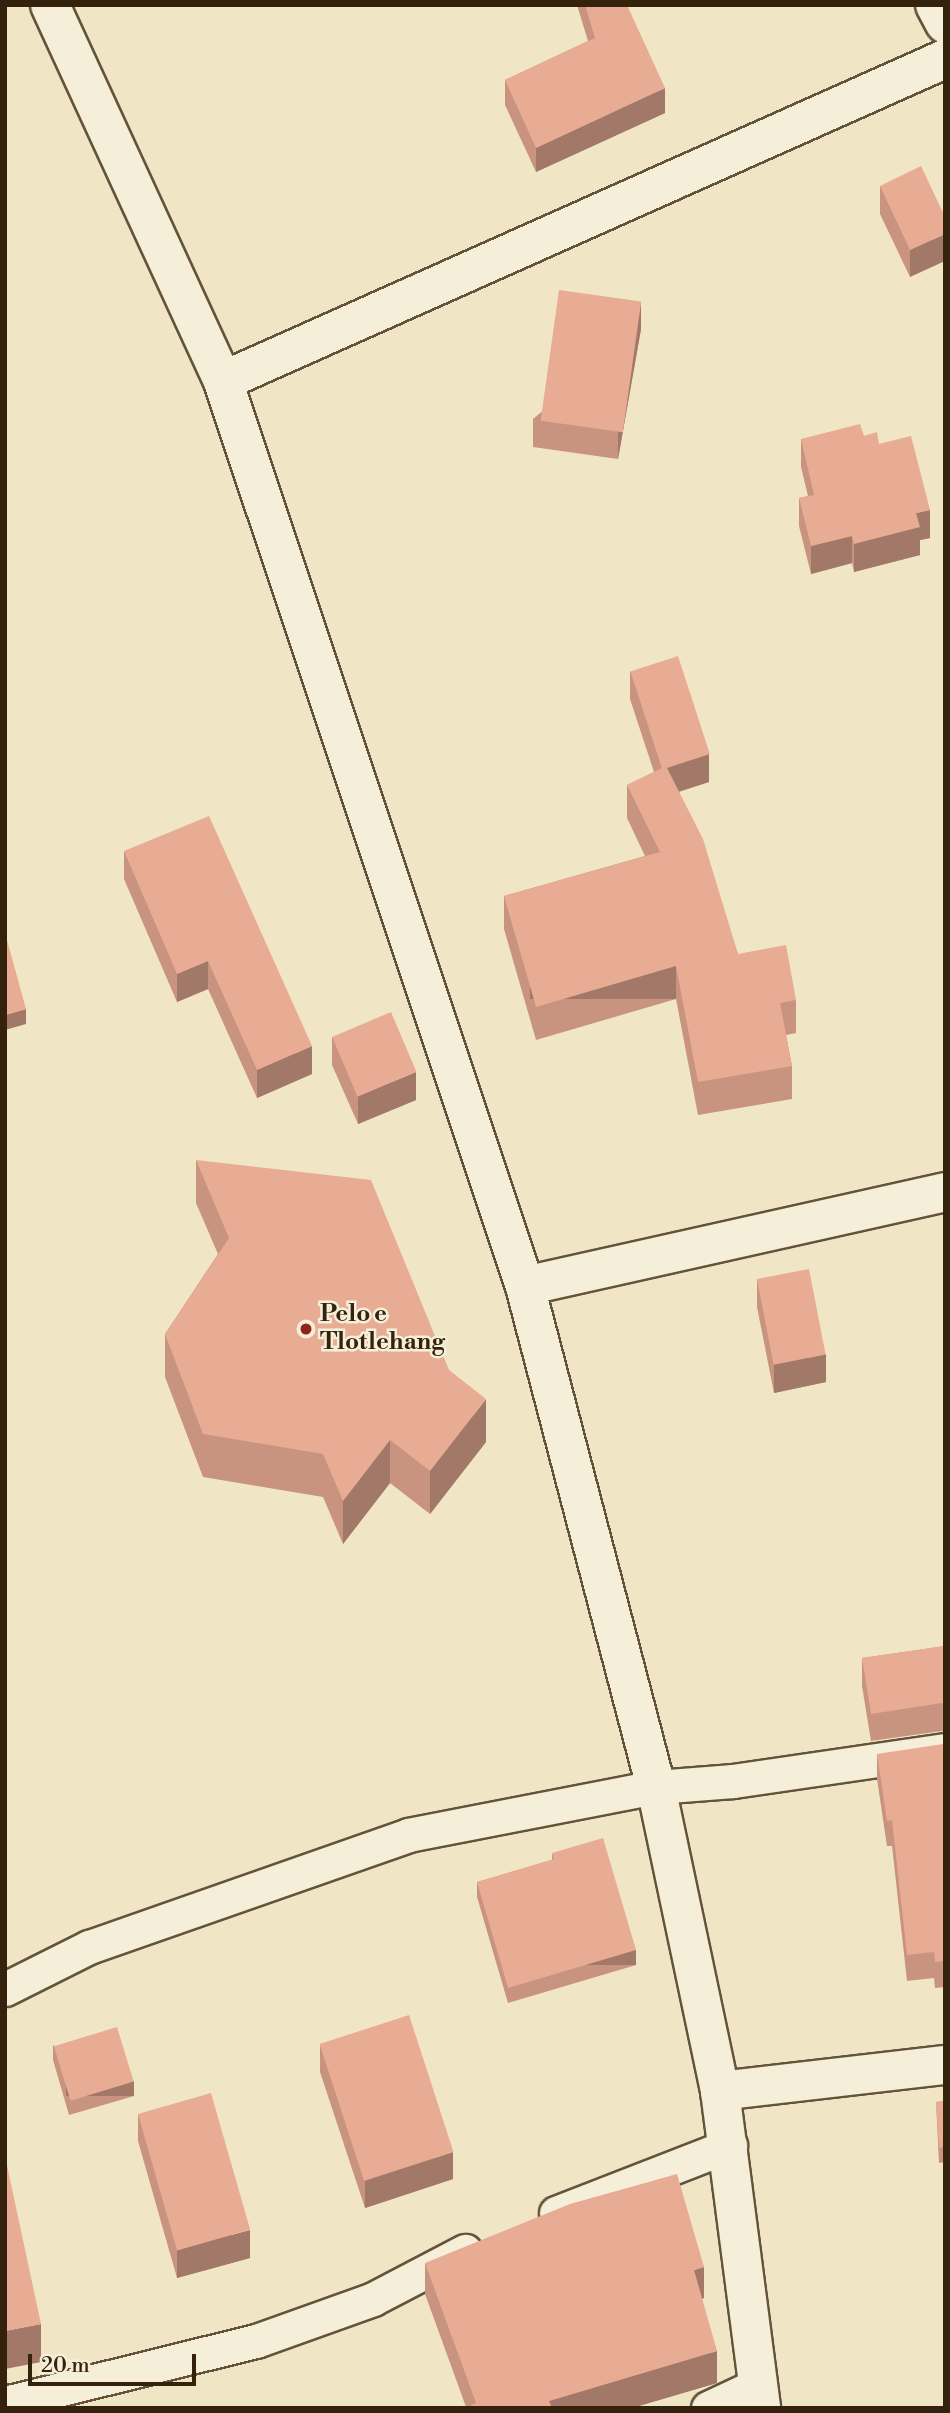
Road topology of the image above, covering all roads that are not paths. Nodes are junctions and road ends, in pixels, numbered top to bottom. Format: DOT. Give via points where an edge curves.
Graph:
graph roads {
  1 [pos="50,5"];
  2 [pos="935,5"];
  3 [pos="945,24"];
  4 [pos="945,59"];
  5 [pos="223,381"];
  6 [pos="945,1192"];
  7 [pos="525,1286"];
  8 [pos="945,1750"];
  9 [pos="656,1787"];
  10 [pos="5,1989"];
  11 [pos="945,2065"];
  12 [pos="720,2091"];
  13 [pos="730,2144"];
  14 [pos="760,2396"];
  15 [pos="5,2403"];
  16 [pos="708,2408"];
  1 -- 5 [label="street"];
  2 -- 3 [label="street"];
  4 -- 5 [label="street"];
  5 -- 7 [label="street"];
  6 -- 7 [label="street"];
  7 -- 9 [label="street"];
  8 -- 9 [label="lane" via="733,1781"];
  9 -- 10 [label="lane" via="408,1835 89,1947"];
  9 -- 12 [label="street"];
  11 -- 12 [label="street"];
  12 -- 13 [label="street"];
  13 -- 14 [label="street"];
  13 -- 15 [label="lane" via="509,2231 373,2299 256,2341"];
  14 -- 16 [label="lane"];
}
